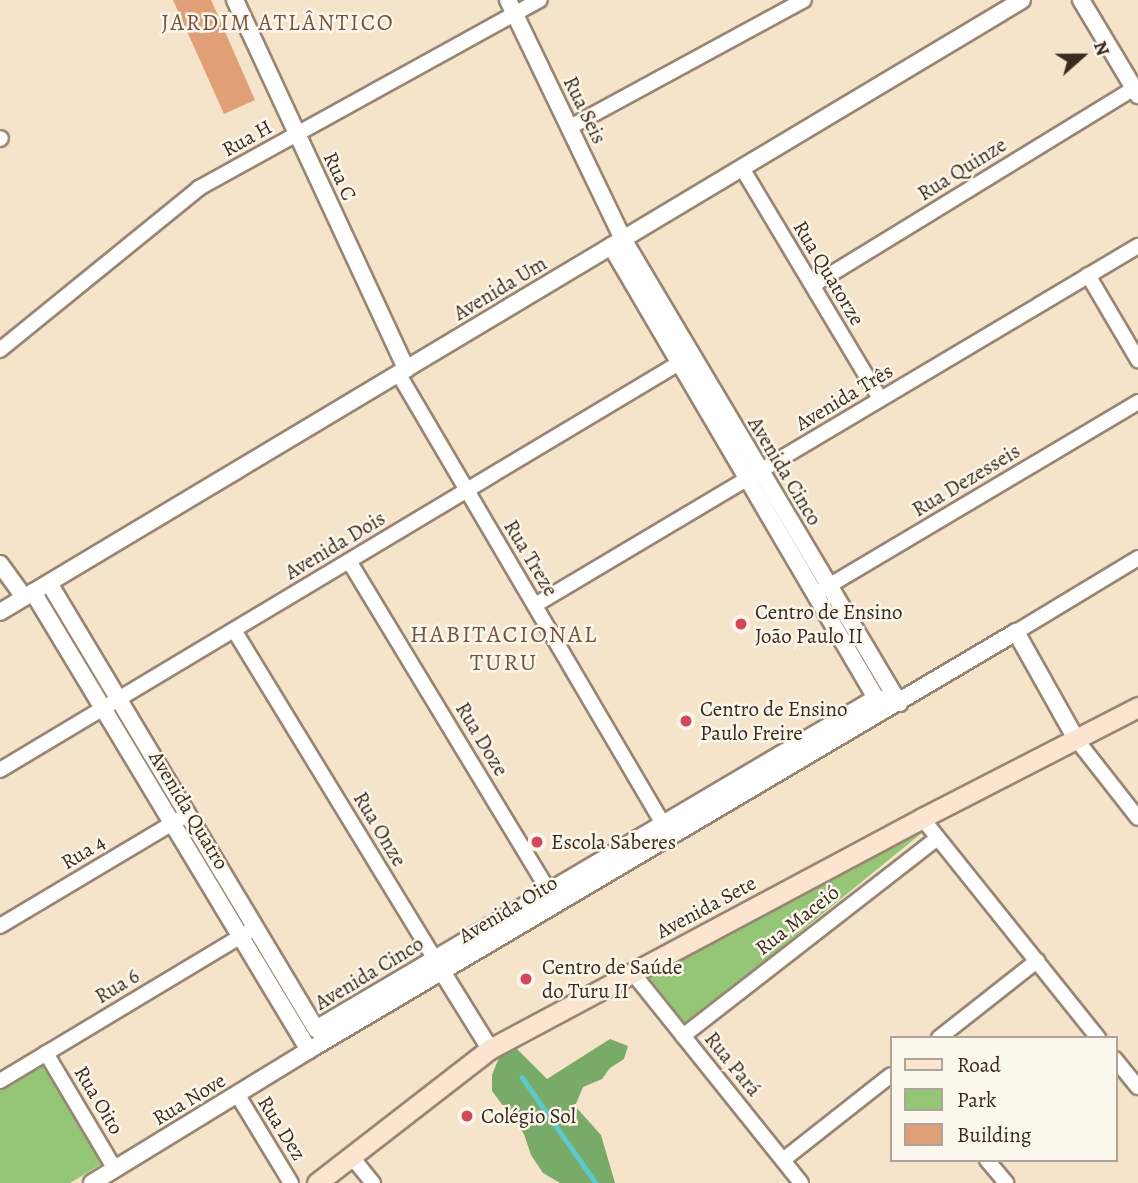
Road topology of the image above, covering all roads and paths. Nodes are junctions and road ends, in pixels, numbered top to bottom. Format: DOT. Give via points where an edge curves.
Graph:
graph roads {
  1 [pos="235,0"];
  2 [pos="540,0"];
  3 [pos="804,0"];
  4 [pos="1022,0"];
  5 [pos="1081,0"];
  6 [pos="512,7"];
  7 [pos="1136,92"];
  8 [pos="570,127"];
  9 [pos="297,134"];
  10 [pos="742,168"];
  11 [pos="617,242"];
  12 [pos="1138,246"];
  13 [pos="1088,275"];
  14 [pos="813,285"];
  15 [pos="0,350"];
  16 [pos="686,359"];
  17 [pos="1138,360"];
  18 [pos="402,371"];
  19 [pos="880,400"];
  20 [pos="1138,402"];
  21 [pos="754,474"];
  22 [pos="467,491"];
  23 [pos="1138,558"];
  24 [pos="349,561"];
  25 [pos="0,564"];
  26 [pos="49,583"];
  27 [pos="822,589"];
  28 [pos="29,594"];
  29 [pos="535,605"];
  30 [pos="0,611"];
  31 [pos="234,630"];
  32 [pos="1016,632"];
  33 [pos="876,698"];
  34 [pos="119,699"];
  35 [pos="899,703"];
  36 [pos="1138,707"];
  37 [pos="103,708"];
  38 [pos="1076,739"];
  39 [pos="0,770"];
  40 [pos="188,814"];
  41 [pos="922,818"];
  42 [pos="1138,818"];
  43 [pos="173,824"];
  44 [pos="667,830"];
  45 [pos="937,838"];
  46 [pos="554,897"];
  47 [pos="0,926"];
  48 [pos="256,927"];
  49 [pos="240,936"];
  50 [pos="1037,961"];
  51 [pos="439,965"];
  52 [pos="632,972"];
  53 [pos="316,1029"];
  54 [pos="683,1036"];
  55 [pos="942,1036"];
  56 [pos="1096,1036"];
  57 [pos="491,1049"];
  58 [pos="309,1050"];
  59 [pos="46,1053"];
  60 [pos="1117,1061"];
  61 [pos="890,1076"];
  62 [pos="0,1081"];
  63 [pos="1138,1087"];
  64 [pos="236,1094"];
  65 [pos="351,1156"];
  66 [pos="783,1160"];
  67 [pos="989,1162"];
  68 [pos="115,1169"];
  69 [pos="92,1183"];
  70 [pos="291,1183"];
  71 [pos="317,1183"];
  72 [pos="373,1183"];
  73 [pos="801,1183"];
  74 [pos="1006,1183"];
  1 -- 9 [label="street, Rua C"];
  2 -- 6 [label="street, Rua H"];
  3 -- 8 [label="street"];
  4 -- 10 [label="street, Avenida Um"];
  5 -- 7 [label="street"];
  6 -- 8 [label="street, Rua Seis"];
  6 -- 9 [label="street, Rua H"];
  7 -- 14 [label="street, Rua Quinze"];
  8 -- 11 [label="street, Rua Seis"];
  9 -- 15 [label="street, Rua H" via="188,195"];
  9 -- 18 [label="street, Rua C"];
  10 -- 11 [label="street, Avenida Um"];
  10 -- 14 [label="street, Rua Quatorze"];
  11 -- 16 [label="street, Avenida Cinco"];
  11 -- 18 [label="street, Avenida Um"];
  12 -- 13 [label="street, Avenida Três"];
  13 -- 17 [label="street"];
  13 -- 19 [label="street, Avenida Três"];
  14 -- 19 [label="street, Rua Quatorze"];
  16 -- 21 [label="street, Avenida Cinco"];
  16 -- 22 [label="street, Avenida Dois"];
  18 -- 22 [label="street, Rua Treze"];
  18 -- 26 [label="street, Avenida Um"];
  19 -- 21 [label="street, Avenida Três"];
  20 -- 27 [label="street, Rua Dezesseis"];
  21 -- 27 [label="street, Avenida Cinco"];
  21 -- 29 [label="street, Avenida Três"];
  22 -- 24 [label="street, Avenida Dois"];
  22 -- 29 [label="street, Rua Treze"];
  23 -- 32 [label="street"];
  24 -- 31 [label="street, Avenida Dois"];
  24 -- 46 [label="street, Rua Doze"];
  25 -- 28 [label="street"];
  26 -- 28 [label="street, Avenida Um"];
  26 -- 34 [label="street, Avenida Quatro"];
  27 -- 33 [label="street, Avenida Cinco"];
  27 -- 35 [label="street, Avenida Cinco"];
  28 -- 30 [label="street, Avenida Um"];
  28 -- 37 [label="street, Avenida Quatro"];
  29 -- 44 [label="street, Rua Treze"];
  31 -- 34 [label="street, Avenida Dois"];
  31 -- 51 [label="street, Rua Onze"];
  32 -- 35 [label="street, Avenida Oito"];
  32 -- 38 [label="street"];
  33 -- 35 [label="street"];
  33 -- 44 [label="street"];
  34 -- 37 [label="street, Avenida Dois"];
  34 -- 40 [label="street, Avenida Quatro"];
  35 -- 44 [label="street, Avenida Oito"];
  36 -- 38 [label="main road, Avenida Sete"];
  37 -- 39 [label="street, Avenida Dois"];
  37 -- 43 [label="street, Avenida Quatro"];
  38 -- 41 [label="main road, Avenida Sete"];
  38 -- 42 [label="street"];
  40 -- 43 [label="street, Rua 4"];
  40 -- 48 [label="street, Avenida Quatro"];
  41 -- 45 [label="street"];
  41 -- 52 [label="main road, Avenida Sete"];
  43 -- 47 [label="street, Rua 4"];
  43 -- 49 [label="street, Avenida Quatro"];
  44 -- 46 [label="street, Avenida Oito"];
  45 -- 50 [label="street"];
  45 -- 54 [label="street, Rua Maceió"];
  46 -- 51 [label="street, Avenida Oito"];
  48 -- 49 [label="street, Rua 6"];
  48 -- 53 [label="street, Avenida Quatro"];
  49 -- 58 [label="street, Avenida Quatro"];
  49 -- 59 [label="street, Rua 6"];
  50 -- 55 [label="street"];
  50 -- 56 [label="street"];
  51 -- 53 [label="street, Avenida Cinco"];
  51 -- 57 [label="street, Rua Onze"];
  51 -- 58 [label="street, Avenida Oito"];
  52 -- 54 [label="street, Rua Pará"];
  52 -- 57 [label="main road, Avenida Sete"];
  53 -- 58 [label="street"];
  54 -- 66 [label="street, Rua Pará"];
  57 -- 65 [label="main road, Avenida Sete"];
  58 -- 64 [label="street, Rua Nove"];
  59 -- 62 [label="street, Rua 6"];
  59 -- 68 [label="street, Rua Oito"];
  60 -- 63 [label="street"];
  61 -- 66 [label="street"];
  64 -- 68 [label="street, Rua Nove"];
  64 -- 70 [label="street, Rua Dez"];
  65 -- 71 [label="main road, Avenida Sete"];
  65 -- 72 [label="street"];
  66 -- 73 [label="street, Rua Pará"];
  67 -- 74 [label="street"];
  68 -- 69 [label="street, Rua Nove"];
}
